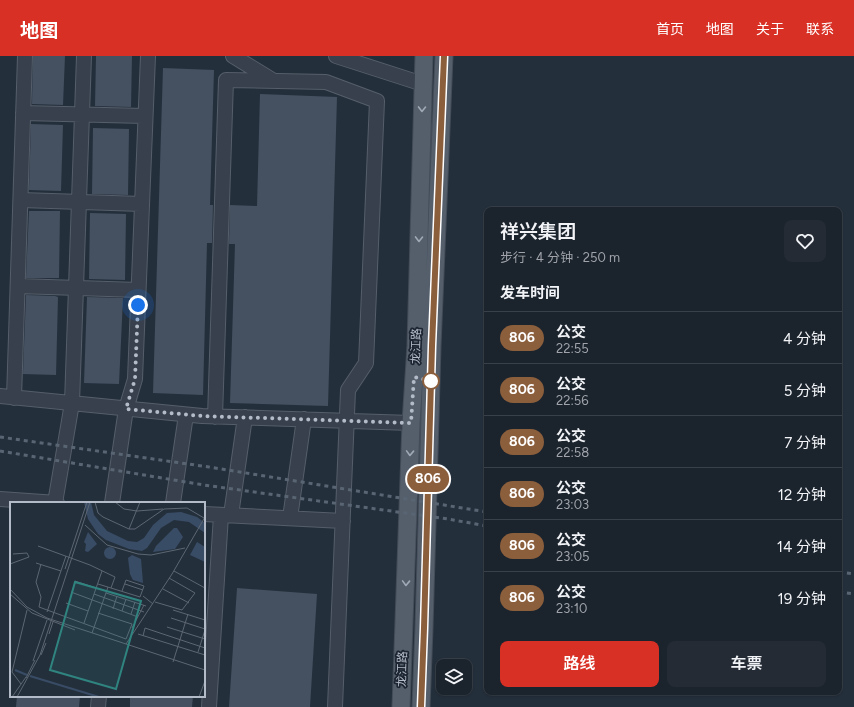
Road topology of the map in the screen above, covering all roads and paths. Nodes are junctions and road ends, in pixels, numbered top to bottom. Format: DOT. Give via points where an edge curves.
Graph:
graph roads {
  1 [pos="25,56"];
  2 [pos="84,56"];
  3 [pos="148,56"];
  4 [pos="233,56"];
  5 [pos="336,56"];
  6 [pos="424,56"];
  7 [pos="444,56"];
  8 [pos="275,81"];
  9 [pos="423,84"];
  10 [pos="23,113"];
  11 [pos="82,114"];
  12 [pos="145,116"];
  13 [pos="21,200"];
  14 [pos="79,202"];
  15 [pos="142,204"];
  16 [pos="18,286"];
  17 [pos="76,288"];
  18 [pos="138,290"];
  19 [pos="0,396"];
  20 [pos="14,398"];
  21 [pos="72,403"];
  22 [pos="126,409"];
  23 [pos="186,415"];
  24 [pos="215,416"];
  25 [pos="245,418"];
  26 [pos="304,419"];
  27 [pos="347,421"];
  28 [pos="411,423"];
  29 [pos="0,500"];
  30 [pos="37,502"];
  31 [pos="56,502"];
  32 [pos="112,502"];
  33 [pos="173,502"];
  34 [pos="205,514"];
  35 [pos="226,515"];
  36 [pos="290,518"];
  37 [pos="343,521"];
  38 [pos="99,697"];
  39 [pos="98,707"];
  40 [pos="209,707"];
  41 [pos="335,707"];
  42 [pos="401,707"];
  43 [pos="421,707"];
  1 -- 10 [label="street"];
  2 -- 11 [label="street"];
  3 -- 12 [label="street"];
  4 -- 8 [label="street"];
  5 -- 9 [label="street"];
  6 -- 9 [label="main road, 龙江路"];
  7 -- 43 [label="main road, 龙江路"];
  8 -- 24 [label="street" via="226,80"];
  8 -- 27 [label="street" via="326,82 377,101 366,363 348,390"];
  9 -- 28 [label="main road, 龙江路, one-way" via="416,346"];
  10 -- 11 [label="street"];
  10 -- 13 [label="street"];
  11 -- 12 [label="street"];
  11 -- 14 [label="street"];
  12 -- 15 [label="street"];
  13 -- 14 [label="street"];
  13 -- 16 [label="street"];
  14 -- 15 [label="street"];
  14 -- 17 [label="street"];
  15 -- 18 [label="street"];
  16 -- 17 [label="street"];
  16 -- 20 [label="street"];
  17 -- 18 [label="street"];
  17 -- 21 [label="street"];
  18 -- 22 [label="street" via="135,379"];
  19 -- 20 [label="street"];
  20 -- 21 [label="street"];
  21 -- 22 [label="street"];
  21 -- 31 [label="street"];
  22 -- 23 [label="street"];
  22 -- 32 [label="street"];
  23 -- 24 [label="street"];
  23 -- 33 [label="street"];
  24 -- 25 [label="street"];
  25 -- 26 [label="street"];
  25 -- 35 [label="street"];
  26 -- 27 [label="street"];
  26 -- 36 [label="street"];
  27 -- 28 [label="street"];
  27 -- 37 [label="street"];
  28 -- 42 [label="main road, 龙江路, one-way"];
  29 -- 30 [label="street"];
  34 -- 35 [label="street"];
  35 -- 36 [label="street"];
  35 -- 40 [label="street"];
  36 -- 37 [label="street"];
  37 -- 41 [label="street"];
  38 -- 39 [label="street"];
}
